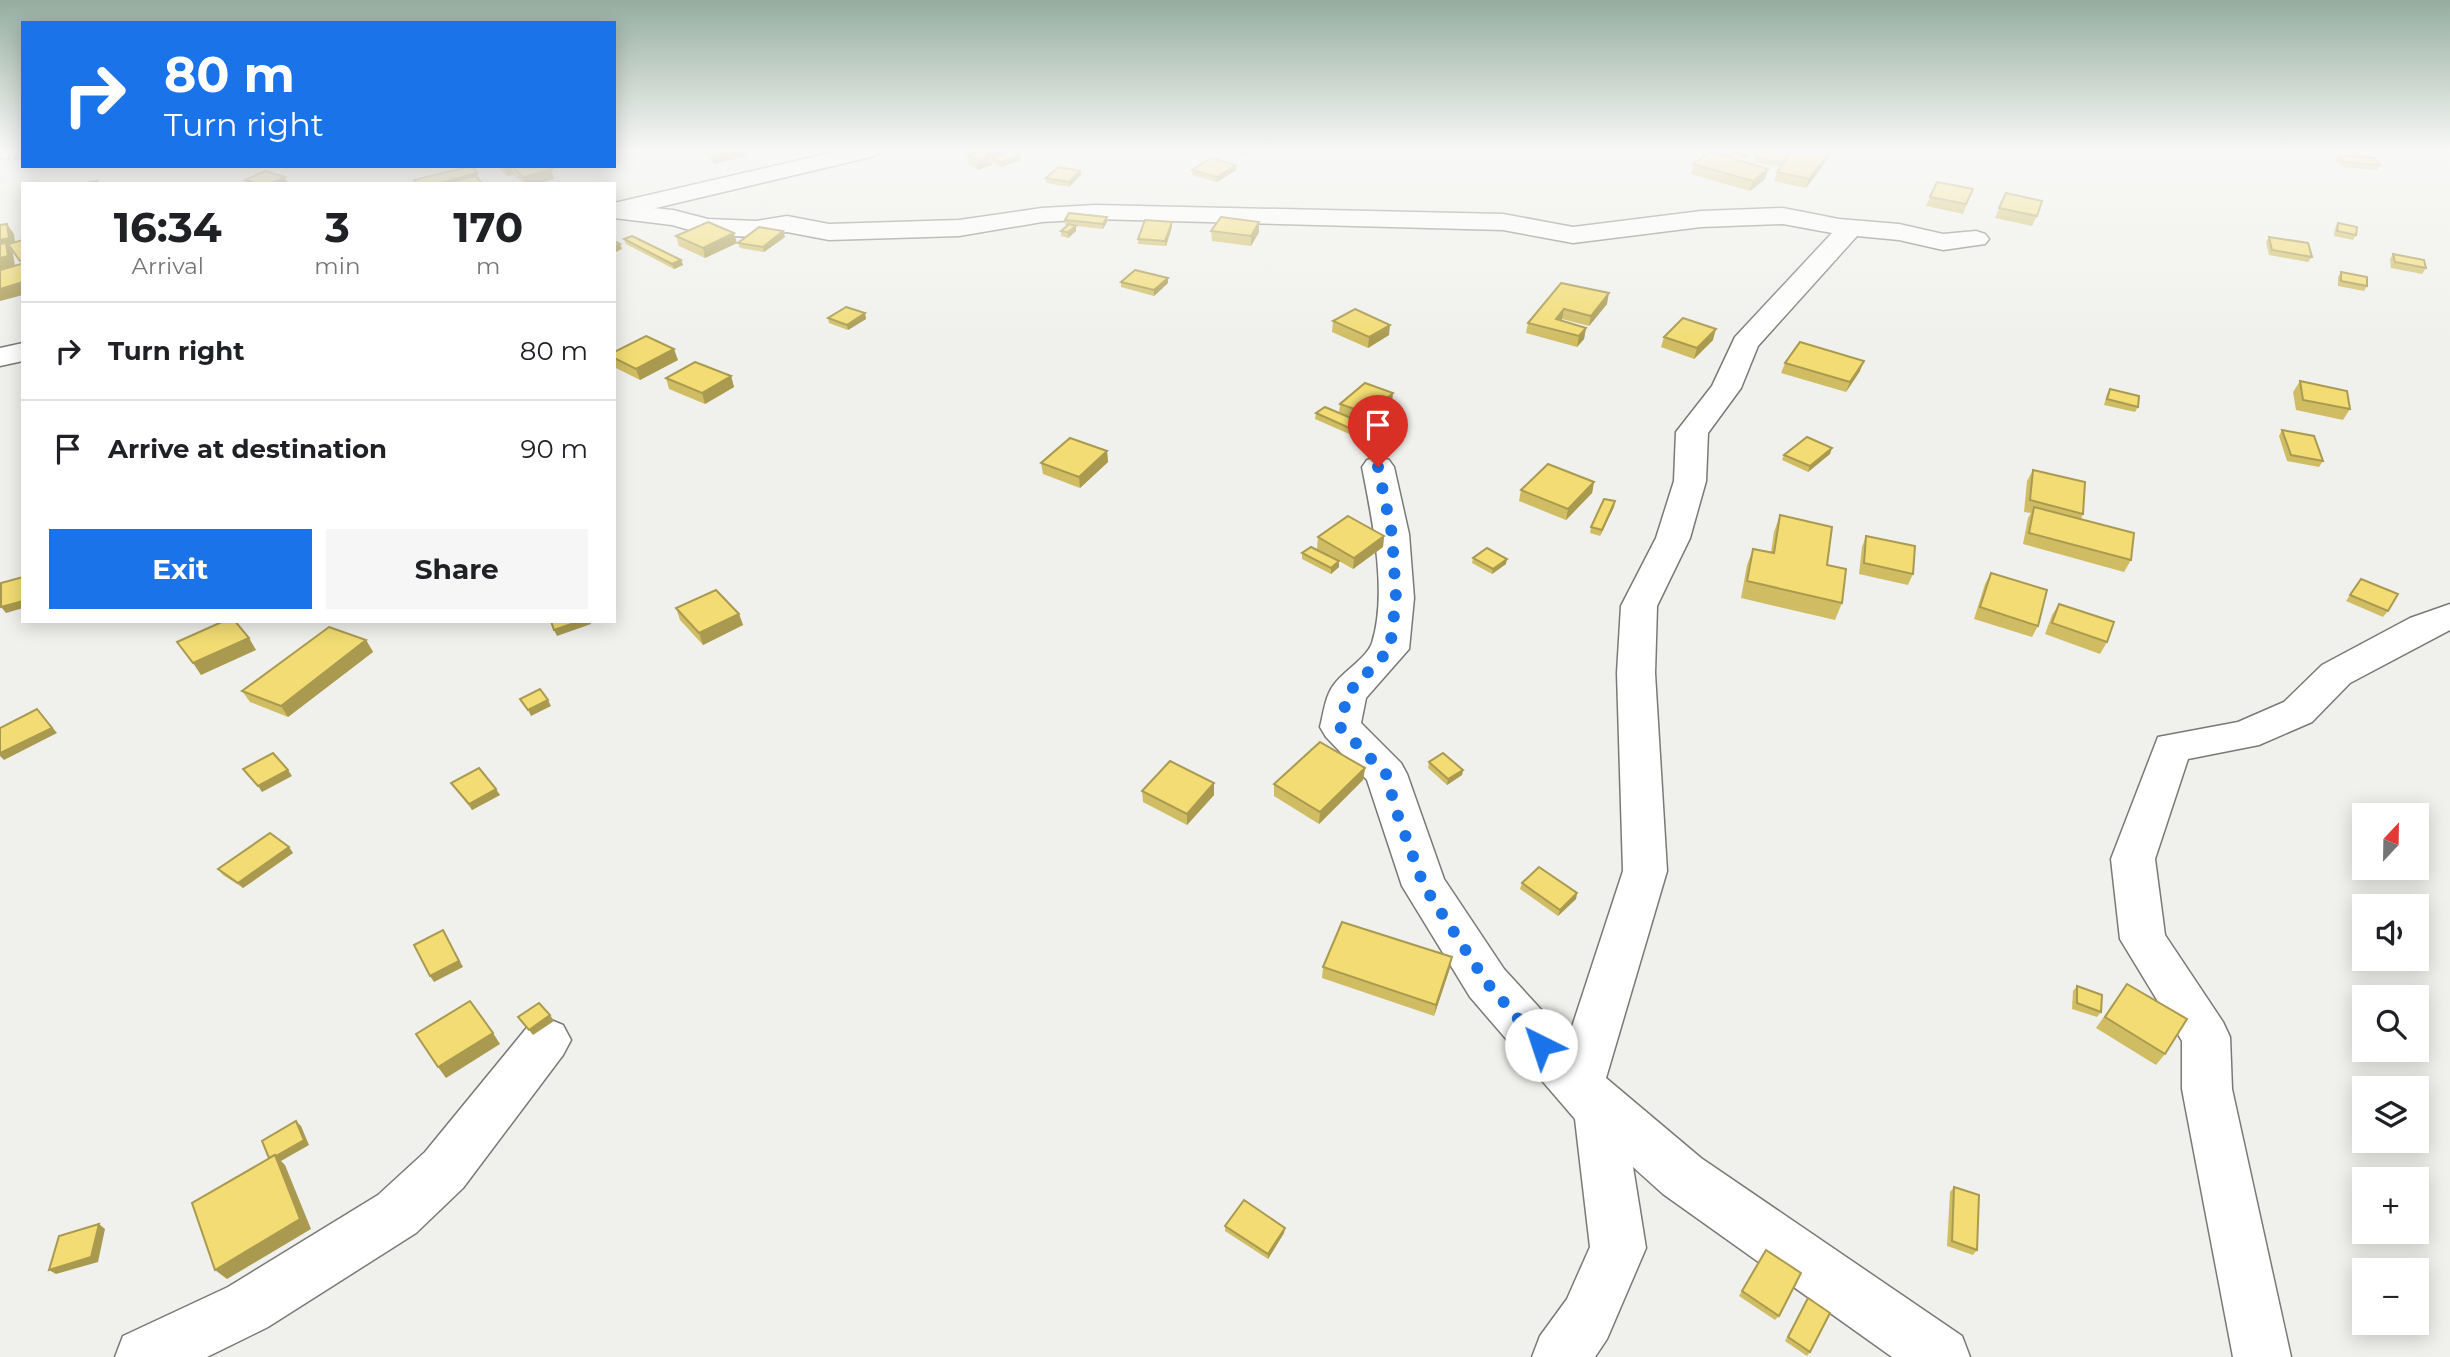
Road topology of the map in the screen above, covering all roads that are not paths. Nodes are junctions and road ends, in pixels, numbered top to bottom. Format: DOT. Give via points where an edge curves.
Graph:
graph roads {
  1 [pos="643,214"];
  2 [pos="1054,214"];
  3 [pos="1190,214"];
  4 [pos="1850,228"];
  5 [pos="1976,239"];
  6 [pos="21,352"];
  7 [pos="0,357"];
  8 [pos="1378,467"];
  9 [pos="2450,616"];
  10 [pos="547,1040"];
  11 [pos="1578,1086"];
  12 [pos="144,1357"];
  13 [pos="1561,1357"];
  14 [pos="1941,1357"];
  15 [pos="2262,1357"];
  1 -- 2 [label="main road" via="707,227 756,229 788,224 829,232 959,228"];
  3 -- 4 [label="main road" via="1503,222 1573,235 1701,219 1783,216"];
  4 -- 5 [label="main road" via="1943,242"];
  4 -- 11 [label="main road" via="1745,343 1726,388 1692,432 1690,481 1673,538 1639,606 1636,673 1645,871"];
  6 -- 7 [label="main road"];
  8 -- 11 [label="main road" via="1392,534 1396,598 1390,649 1348,693 1340,727 1386,774 1424,886 1487,983"];
  9 -- 15 [label="main road" via="2336,674 2298,712 2245,735 2172,747 2133,859 2143,939 2206,1037 2207,1088"];
  10 -- 12 [label="main road" via="444,1170 397,1214 248,1307"];
  11 -- 13 [label="main road" via="1599,1110 1618,1248 1587,1319"];
  11 -- 14 [label="main road" via="1682,1176"];
}
